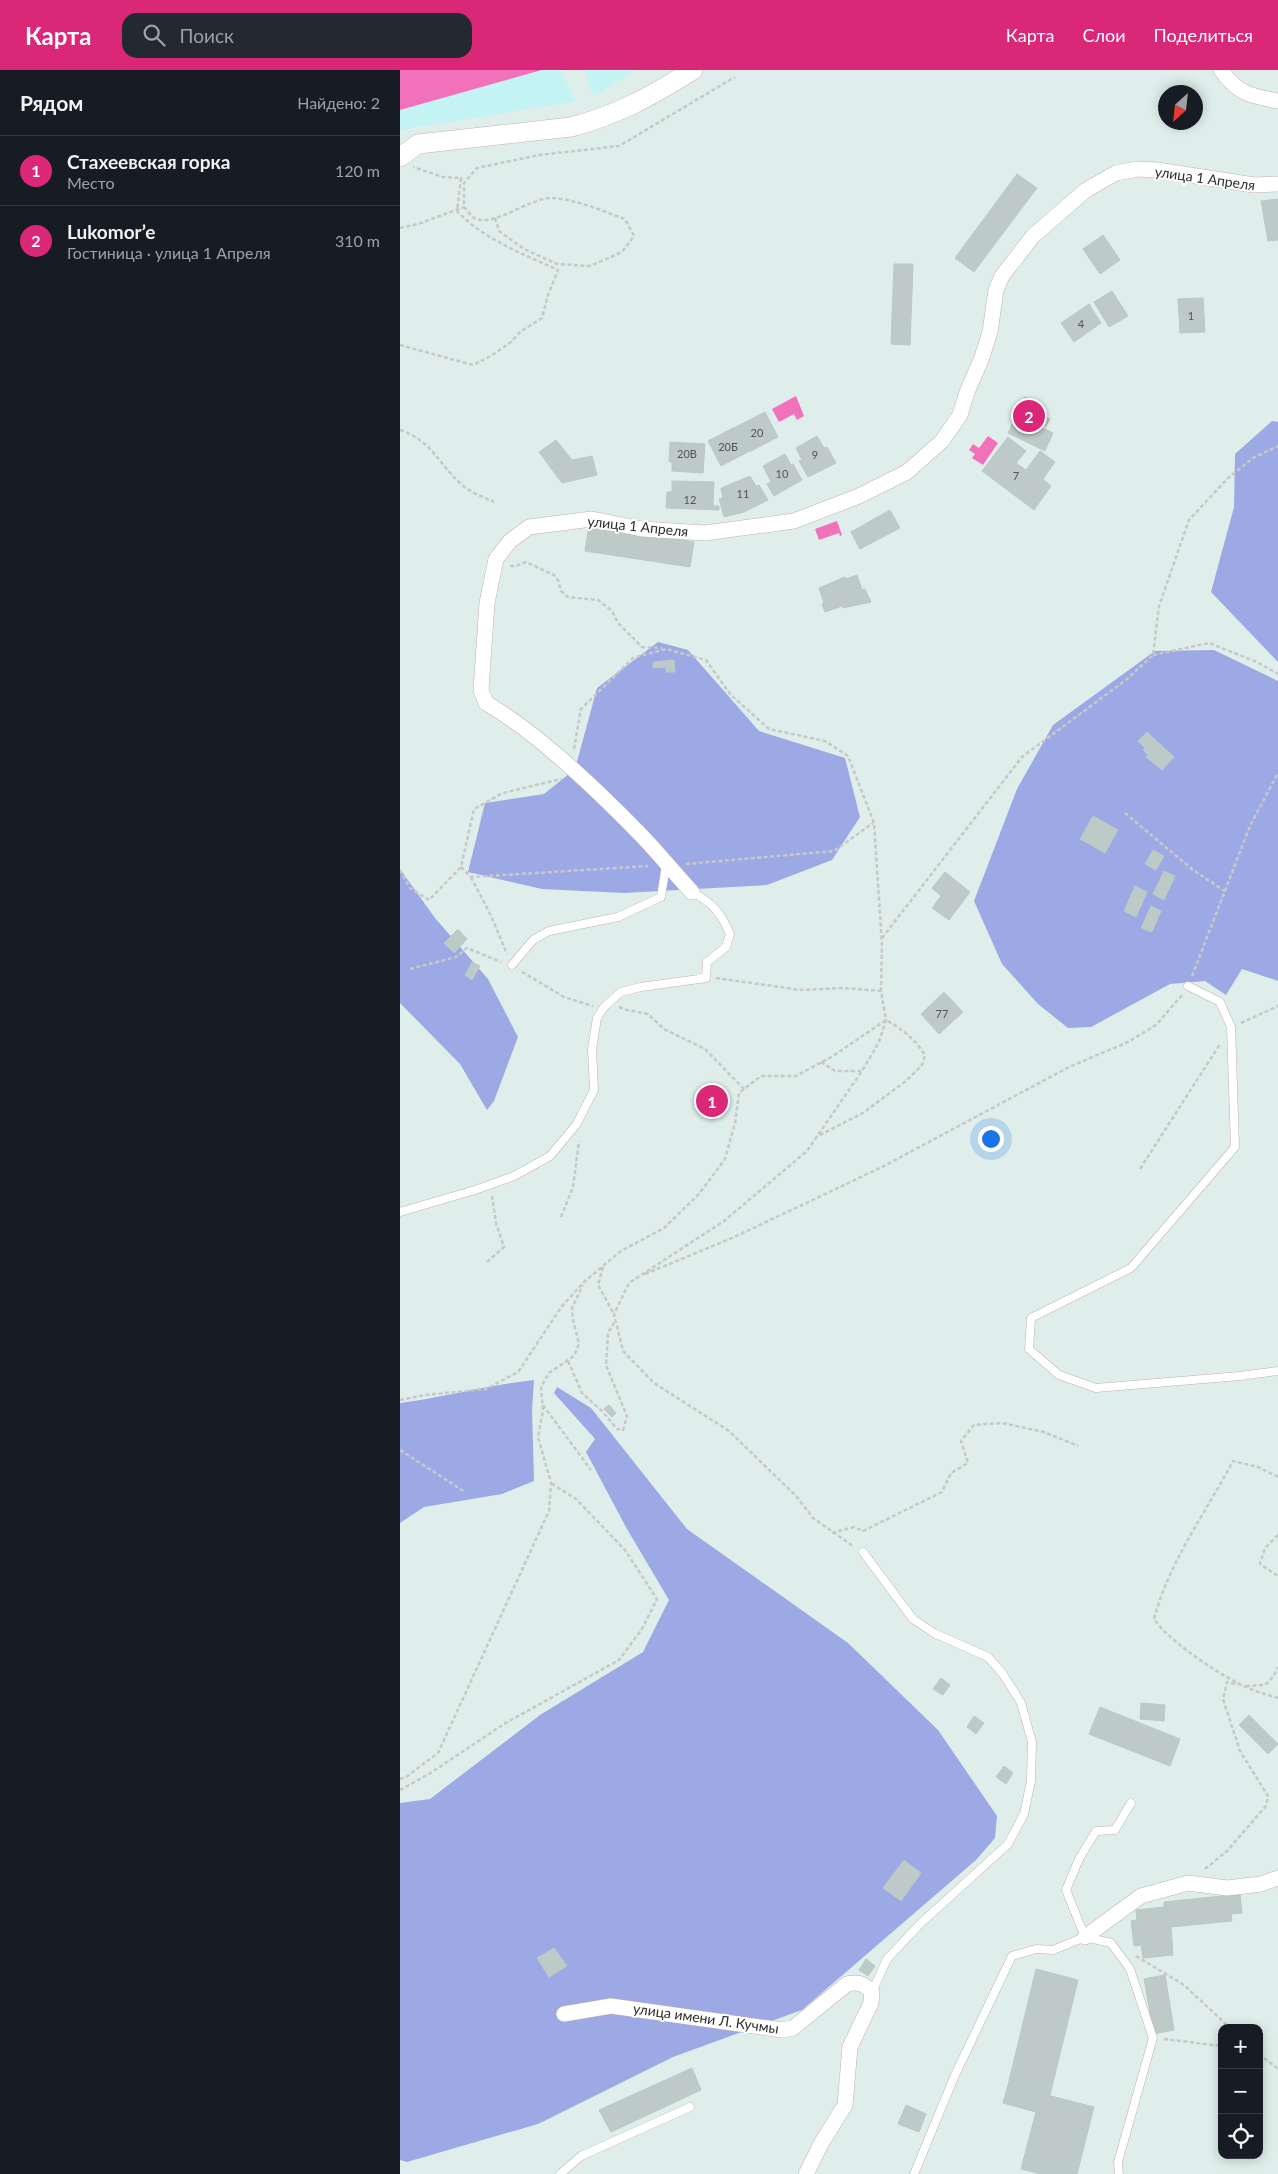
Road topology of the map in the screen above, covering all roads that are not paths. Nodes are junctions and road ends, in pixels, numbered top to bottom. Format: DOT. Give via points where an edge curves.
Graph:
graph roads {
  1 [pos="693,70"];
  2 [pos="1221,70"];
  3 [pos="1278,101"];
  4 [pos="404,160"];
  5 [pos="1278,184"];
  6 [pos="666,865"];
  7 [pos="692,892"];
  8 [pos="512,965"];
  9 [pos="1188,986"];
  10 [pos="400,1212"];
  11 [pos="1278,1371"];
  12 [pos="862,1552"];
  13 [pos="1131,1803"];
  14 [pos="1278,1878"];
  15 [pos="1085,1937"];
  16 [pos="872,1992"];
  17 [pos="564,2014"];
  18 [pos="690,2107"];
  19 [pos="560,2174"];
  20 [pos="806,2174"];
  21 [pos="914,2174"];
  22 [pos="1120,2174"];
  1 -- 4 [label="street" via="647,98 595,121 571,127 418,144"];
  2 -- 3 [label="street" via="1237,89 1251,96"];
  5 -- 6 [label="street, улица 1 Апреля" via="1254,186 1138,169 1116,173 1086,190 1033,236 1002,276 981,360 960,415 942,441 907,472 859,496 794,520 705,533 642,528 592,519 529,527 510,541 496,559 487,603 481,690 486,703 507,715 577,774 639,833"];
  6 -- 7 [label="street, улица 1 Апреля"];
  6 -- 8 [label="lane" via="661,897 618,917 549,931 534,940"];
  7 -- 10 [label="lane" via="708,900 723,918 730,934 726,947 707,962 706,978 621,992 604,1006 597,1018 592,1049 594,1090 576,1125 550,1156 514,1176"];
  9 -- 11 [label="lane" via="1220,1002 1231,1027 1235,1147 1130,1268 1031,1318 1029,1349 1059,1375 1096,1388"];
  12 -- 16 [label="lane" via="914,1619 934,1633 988,1657 1022,1703 1032,1742 1031,1781 1024,1814 1008,1844 920,1924 887,1959"];
  13 -- 15 [label="lane" via="1115,1830 1096,1831 1066,1890"];
  14 -- 15 [label="street" via="1261,1884 1227,1888 1188,1883 1141,1896"];
  15 -- 21 [label="lane" via="1053,1950 1036,1949 1012,1956 955,2075"];
  15 -- 22 [label="lane" via="1112,1942 1130,1969 1153,2038 1118,2162"];
  16 -- 17 [label="street, улица имени Л. Кучмы" via="865,1985 848,1984 793,2028 782,2030 611,2006"];
  16 -- 20 [label="street" via="871,2002 850,2048 845,2105"];
  18 -- 19 [label="lane" via="581,2156"];
}
